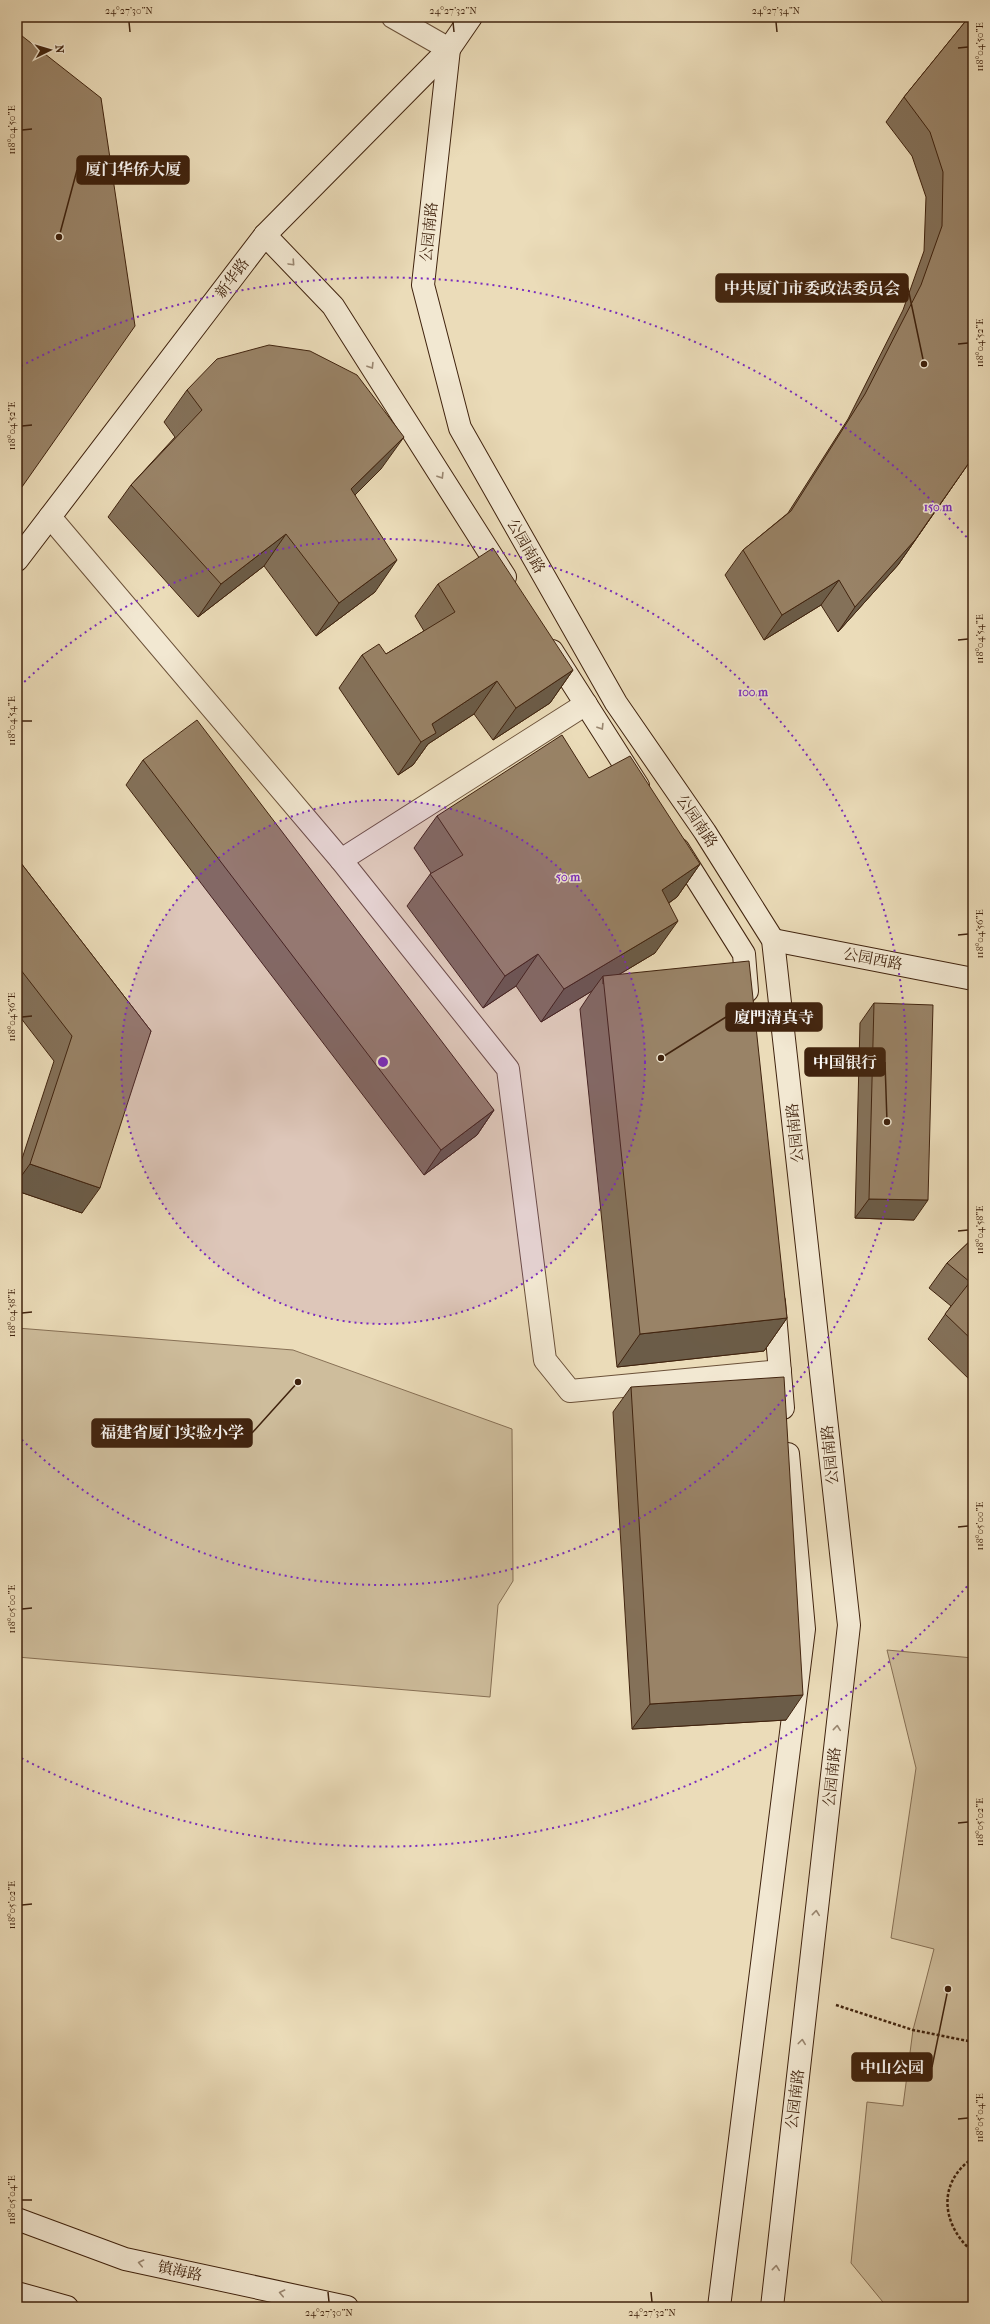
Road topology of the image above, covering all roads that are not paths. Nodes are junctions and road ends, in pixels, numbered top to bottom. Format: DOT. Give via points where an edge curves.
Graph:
graph roads {
  1 [pos="393,17"];
  2 [pos="471,17"];
  3 [pos="449,48"];
  4 [pos="265,235"];
  5 [pos="50,517"];
  6 [pos="17,560"];
  7 [pos="517,596"];
  8 [pos="543,636"];
  9 [pos="586,704"];
  10 [pos="648,802"];
  11 [pos="665,829"];
  12 [pos="340,860"];
  13 [pos="773,940"];
  14 [pos="973,979"];
  15 [pos="749,1009"];
  16 [pos="772,1284"];
  17 [pos="780,1371"];
  18 [pos="17,2219"];
  19 [pos="17,2293"];
  20 [pos="67,2307"];
  21 [pos="347,2307"];
  22 [pos="719,2307"];
  23 [pos="772,2307"];
  1 -- 3 [label="street"];
  2 -- 3 [label="street, 新华路"];
  3 -- 4 [label="street, 新华路"];
  3 -- 13 [label="street, 公园南路" via="423,285 460,428 616,703 705,832"];
  4 -- 5 [label="street, 新华路"];
  4 -- 7 [label="street, one-way" via="333,306"];
  5 -- 6 [label="street, 新华路"];
  5 -- 12 [label="street"];
  8 -- 9 [label="street"];
  9 -- 10 [label="street, one-way"];
  9 -- 12 [label="street"];
  11 -- 15 [label="street, 公园南路" via="744,954"];
  12 -- 17 [label="street" via="508,1069 545,1360 570,1391"];
  13 -- 14 [label="street, 公园西路"];
  23 -- 13 [label="street, 公园南路, one-way" via="849,1625"];
  16 -- 17 [label="street"];
  17 -- 22 [label="street" via="804,1629"];
  21 -- 18 [label="street, 镇海路, one-way" via="125,2259"];
  19 -- 20 [label="street"];
}
